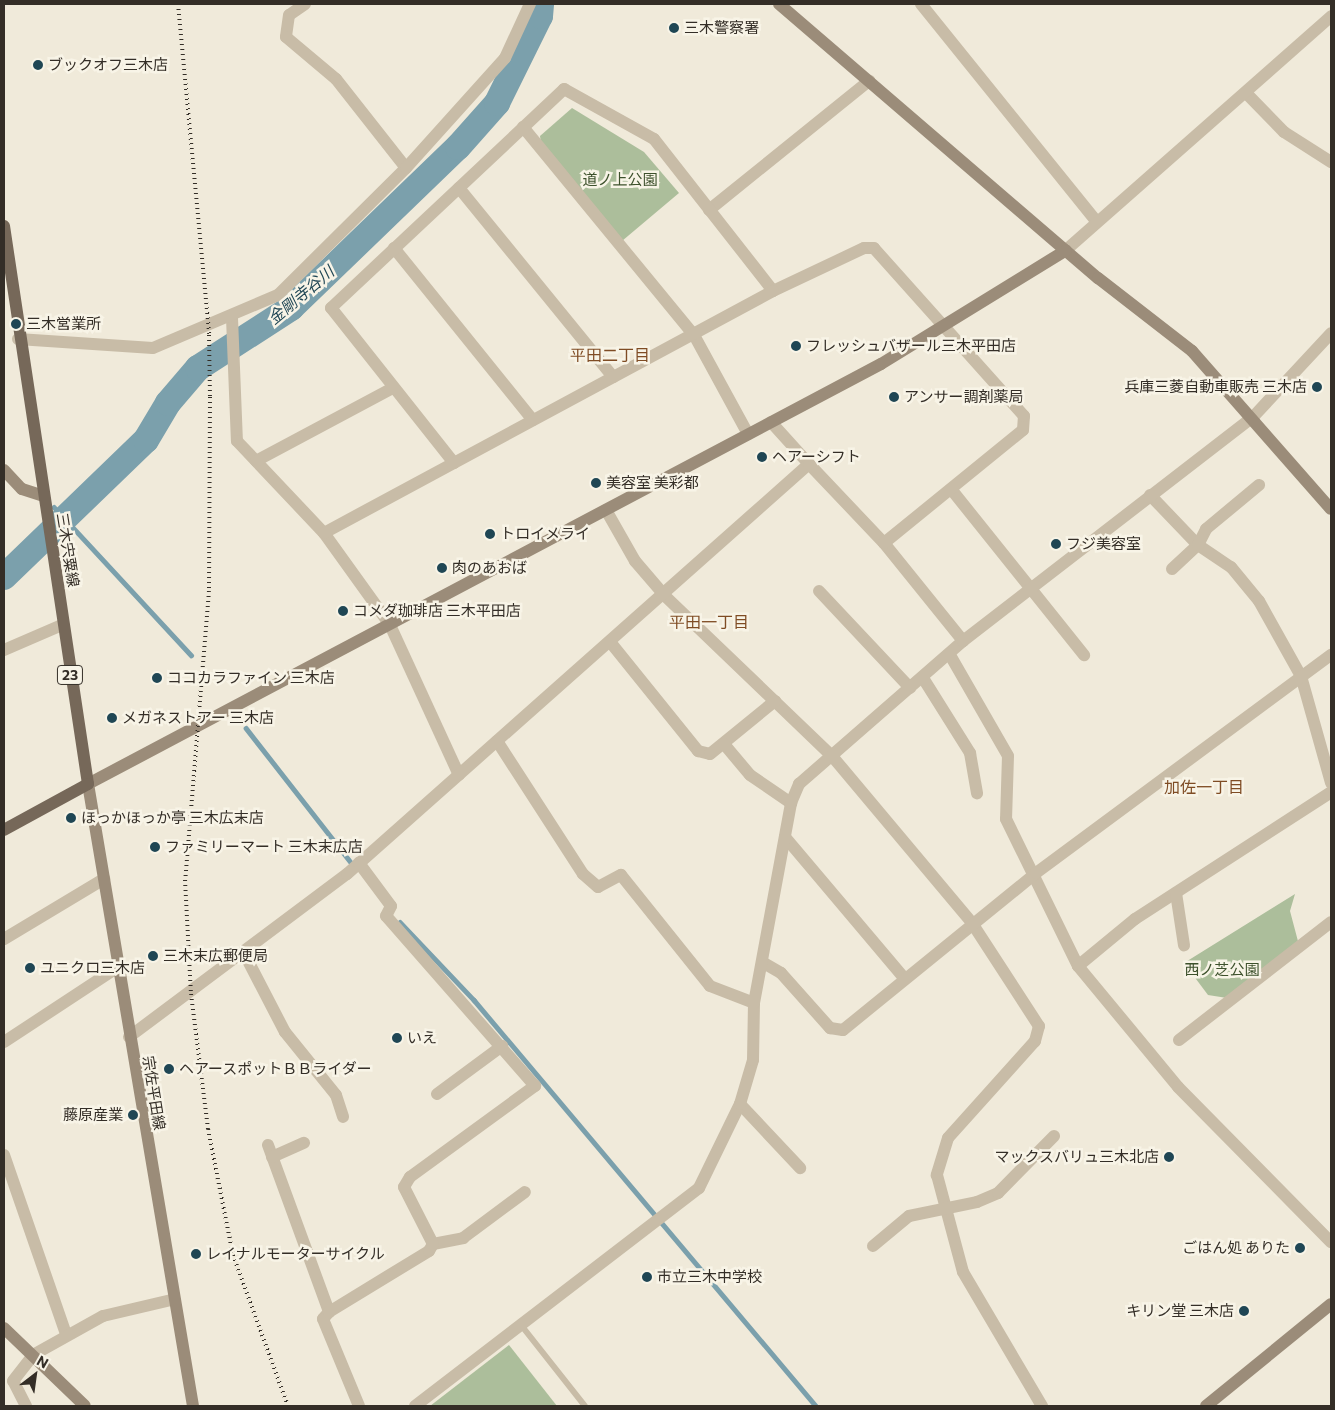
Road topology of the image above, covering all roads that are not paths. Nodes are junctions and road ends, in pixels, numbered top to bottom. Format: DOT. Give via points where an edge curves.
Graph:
graph roads {
  1 [pos="305,4"];
  2 [pos="530,4"];
  3 [pos="779,4"];
  4 [pos="922,4"];
  5 [pos="1331,16"];
  6 [pos="869,81"];
  7 [pos="1247,94"];
  8 [pos="524,127"];
  9 [pos="1331,162"];
  10 [pos="406,168"];
  11 [pos="459,188"];
  12 [pos="709,210"];
  13 [pos="1096,220"];
  14 [pos="4,226"];
  15 [pos="394,248"];
  16 [pos="1066,250"];
  17 [pos="773,291"];
  18 [pos="232,318"];
  19 [pos="946,326"];
  20 [pos="1331,333"];
  21 [pos="694,335"];
  22 [pos="18,338"];
  23 [pos="613,376"];
  24 [pos="393,388"];
  25 [pos="1254,416"];
  26 [pos="533,420"];
  27 [pos="771,422"];
  28 [pos="748,434"];
  29 [pos="256,461"];
  30 [pos="454,463"];
  31 [pos="809,464"];
  32 [pos="4,470"];
  33 [pos="1258,485"];
  34 [pos="951,489"];
  35 [pos="1150,496"];
  36 [pos="44,500"];
  37 [pos="1331,509"];
  38 [pos="606,510"];
  39 [pos="324,532"];
  40 [pos="884,543"];
  41 [pos="1198,544"];
  42 [pos="1172,569"];
  43 [pos="1031,590"];
  44 [pos="819,592"];
  45 [pos="665,596"];
  46 [pos="62,625"];
  47 [pos="390,625"];
  48 [pos="963,641"];
  49 [pos="611,643"];
  50 [pos="4,650"];
  51 [pos="950,655"];
  52 [pos="1084,655"];
  53 [pos="1331,655"];
  54 [pos="1301,676"];
  55 [pos="923,678"];
  56 [pos="910,688"];
  57 [pos="775,701"];
  58 [pos="497,741"];
  59 [pos="724,744"];
  60 [pos="832,756"];
  61 [pos="459,775"];
  62 [pos="1331,783"];
  63 [pos="88,784"];
  64 [pos="1331,792"];
  65 [pos="977,793"];
  66 [pos="791,803"];
  67 [pos="4,830"];
  68 [pos="785,837"];
  69 [pos="359,863"];
  70 [pos="1036,873"];
  71 [pos="104,879"];
  72 [pos="1176,893"];
  73 [pos="1331,922"];
  74 [pos="972,923"];
  75 [pos="4,938"];
  76 [pos="1184,945"];
  77 [pos="244,953"];
  78 [pos="762,962"];
  79 [pos="1078,966"];
  80 [pos="118,967"];
  81 [pos="904,978"];
  82 [pos="754,1003"];
  83 [pos="129,1037"];
  84 [pos="1179,1040"];
  85 [pos="4,1042"];
  86 [pos="502,1046"];
  87 [pos="437,1094"];
  88 [pos="740,1104"];
  89 [pos="343,1117"];
  90 [pos="1054,1136"];
  91 [pos="304,1143"];
  92 [pos="4,1154"];
  93 [pos="800,1168"];
  94 [pos="526,1193"];
  95 [pos="944,1206"];
  96 [pos="1331,1242"];
  97 [pos="433,1244"];
  98 [pos="873,1246"];
  99 [pos="172,1300"];
  100 [pos="1331,1304"];
  101 [pos="329,1312"];
  102 [pos="521,1325"];
  103 [pos="4,1328"];
  104 [pos="66,1334"];
  105 [pos="32,1355"];
  106 [pos="26,1406"];
  107 [pos="85,1406"];
  108 [pos="192,1406"];
  109 [pos="359,1406"];
  110 [pos="416,1406"];
  111 [pos="585,1406"];
  112 [pos="1042,1406"];
  113 [pos="1206,1406"];
  1 -- 10 [label="street" via="289,15 286,37 336,78"];
  2 -- 10 [label="street" via="505,58"];
  3 -- 6 [label="street"];
  4 -- 13 [label="street"];
  5 -- 7 [label="street"];
  6 -- 12 [label="street"];
  6 -- 16 [label="street"];
  7 -- 9 [label="street" via="1284,132"];
  7 -- 13 [label="street"];
  8 -- 11 [label="street"];
  8 -- 12 [label="street" via="564,89 654,138"];
  8 -- 21 [label="street"];
  10 -- 18 [label="street" via="278,295"];
  11 -- 15 [label="street"];
  11 -- 23 [label="street"];
  12 -- 17 [label="street"];
  13 -- 16 [label="street"];
  14 -- 22 [label="main road, 三木宍粟線 / 23"];
  15 -- 24 [label="street" via="331,308"];
  15 -- 26 [label="street"];
  16 -- 19 [label="street"];
  16 -- 25 [label="street" via="1192,351"];
  17 -- 19 [label="street" via="864,248 874,248"];
  17 -- 21 [label="street"];
  18 -- 22 [label="street" via="153,348"];
  18 -- 29 [label="street" via="237,377 237,440"];
  19 -- 27 [label="street"];
  19 -- 34 [label="street" via="1024,416 1023,430"];
  20 -- 25 [label="street"];
  21 -- 23 [label="street"];
  21 -- 28 [label="street"];
  22 -- 36 [label="main road, 三木宍粟線 / 23"];
  23 -- 26 [label="street"];
  24 -- 29 [label="street"];
  24 -- 30 [label="street"];
  25 -- 35 [label="street"];
  25 -- 37 [label="street"];
  26 -- 30 [label="street"];
  27 -- 28 [label="street"];
  27 -- 31 [label="street"];
  28 -- 38 [label="street"];
  29 -- 39 [label="street"];
  30 -- 39 [label="street"];
  31 -- 40 [label="street"];
  31 -- 45 [label="street"];
  32 -- 36 [label="street" via="22,489"];
  33 -- 41 [label="street" via="1206,529"];
  34 -- 40 [label="street"];
  34 -- 43 [label="street"];
  35 -- 41 [label="street"];
  35 -- 43 [label="street"];
  36 -- 46 [label="main road, 三木宍粟線 / 23"];
  38 -- 45 [label="street" via="635,561"];
  38 -- 47 [label="street"];
  39 -- 47 [label="street"];
  40 -- 48 [label="street"];
  41 -- 42 [label="street"];
  41 -- 54 [label="street" via="1231,567 1259,601"];
  43 -- 48 [label="street"];
  43 -- 52 [label="street"];
  44 -- 56 [label="street"];
  45 -- 49 [label="street"];
  45 -- 57 [label="street"];
  46 -- 50 [label="street"];
  46 -- 63 [label="main road, 三木宍粟線 / 23"];
  47 -- 61 [label="street"];
  47 -- 63 [label="street"];
  48 -- 51 [label="street"];
  49 -- 58 [label="street"];
  49 -- 59 [label="street" via="698,751 710,754"];
  51 -- 55 [label="street"];
  51 -- 70 [label="street" via="1008,756 1006,819"];
  53 -- 54 [label="street"];
  54 -- 62 [label="street"];
  54 -- 70 [label="street"];
  55 -- 56 [label="street"];
  55 -- 65 [label="street" via="970,753"];
  56 -- 60 [label="street"];
  57 -- 59 [label="street"];
  57 -- 60 [label="street"];
  58 -- 61 [label="street"];
  58 -- 82 [label="street" via="583,874 598,887 621,874 710,986"];
  59 -- 66 [label="street" via="750,775"];
  60 -- 66 [label="street" via="799,784"];
  60 -- 74 [label="street"];
  61 -- 69 [label="street"];
  63 -- 67 [label="main road"];
  63 -- 71 [label="street, 宗佐平田線"];
  64 -- 72 [label="street"];
  66 -- 68 [label="street"];
  68 -- 78 [label="street"];
  68 -- 81 [label="street"];
  69 -- 77 [label="street"];
  69 -- 86 [label="street" via="391,906 386,916"];
  70 -- 74 [label="street"];
  70 -- 79 [label="street"];
  71 -- 75 [label="street"];
  71 -- 80 [label="street, 宗佐平田線"];
  72 -- 76 [label="street"];
  72 -- 79 [label="street"];
  73 -- 84 [label="street"];
  74 -- 81 [label="street"];
  74 -- 95 [label="street" via="1040,1026 1035,1041 948,1138 937,1174"];
  77 -- 83 [label="street"];
  77 -- 89 [label="street" via="285,1032 308,1055 336,1095"];
  78 -- 81 [label="street" via="782,973 836,1031"];
  78 -- 82 [label="street"];
  79 -- 96 [label="street" via="1178,1087"];
  80 -- 83 [label="street, 宗佐平田線"];
  80 -- 85 [label="street"];
  82 -- 88 [label="street" via="753,1060"];
  83 -- 99 [label="street, 宗佐平田線"];
  86 -- 87 [label="street"];
  86 -- 97 [label="street" via="535,1086 410,1177 404,1187"];
  88 -- 93 [label="street"];
  88 -- 102 [label="street" via="699,1188"];
  90 -- 95 [label="street" via="998,1193 977,1202"];
  91 -- 101 [label="street" via="270,1151"];
  92 -- 104 [label="street"];
  94 -- 97 [label="street" via="463,1238"];
  95 -- 98 [label="street" via="909,1216"];
  95 -- 112 [label="street" via="963,1272"];
  97 -- 101 [label="street" via="429,1251"];
  99 -- 104 [label="street" via="103,1316"];
  99 -- 108 [label="street, 宗佐平田線"];
  100 -- 113 [label="street"];
  101 -- 109 [label="street" via="323,1319"];
  102 -- 110 [label="street"];
  102 -- 111 [label="lane"];
  103 -- 105 [label="street"];
  104 -- 105 [label="street"];
  105 -- 106 [label="street" via="12,1381"];
  105 -- 107 [label="street"];
}
